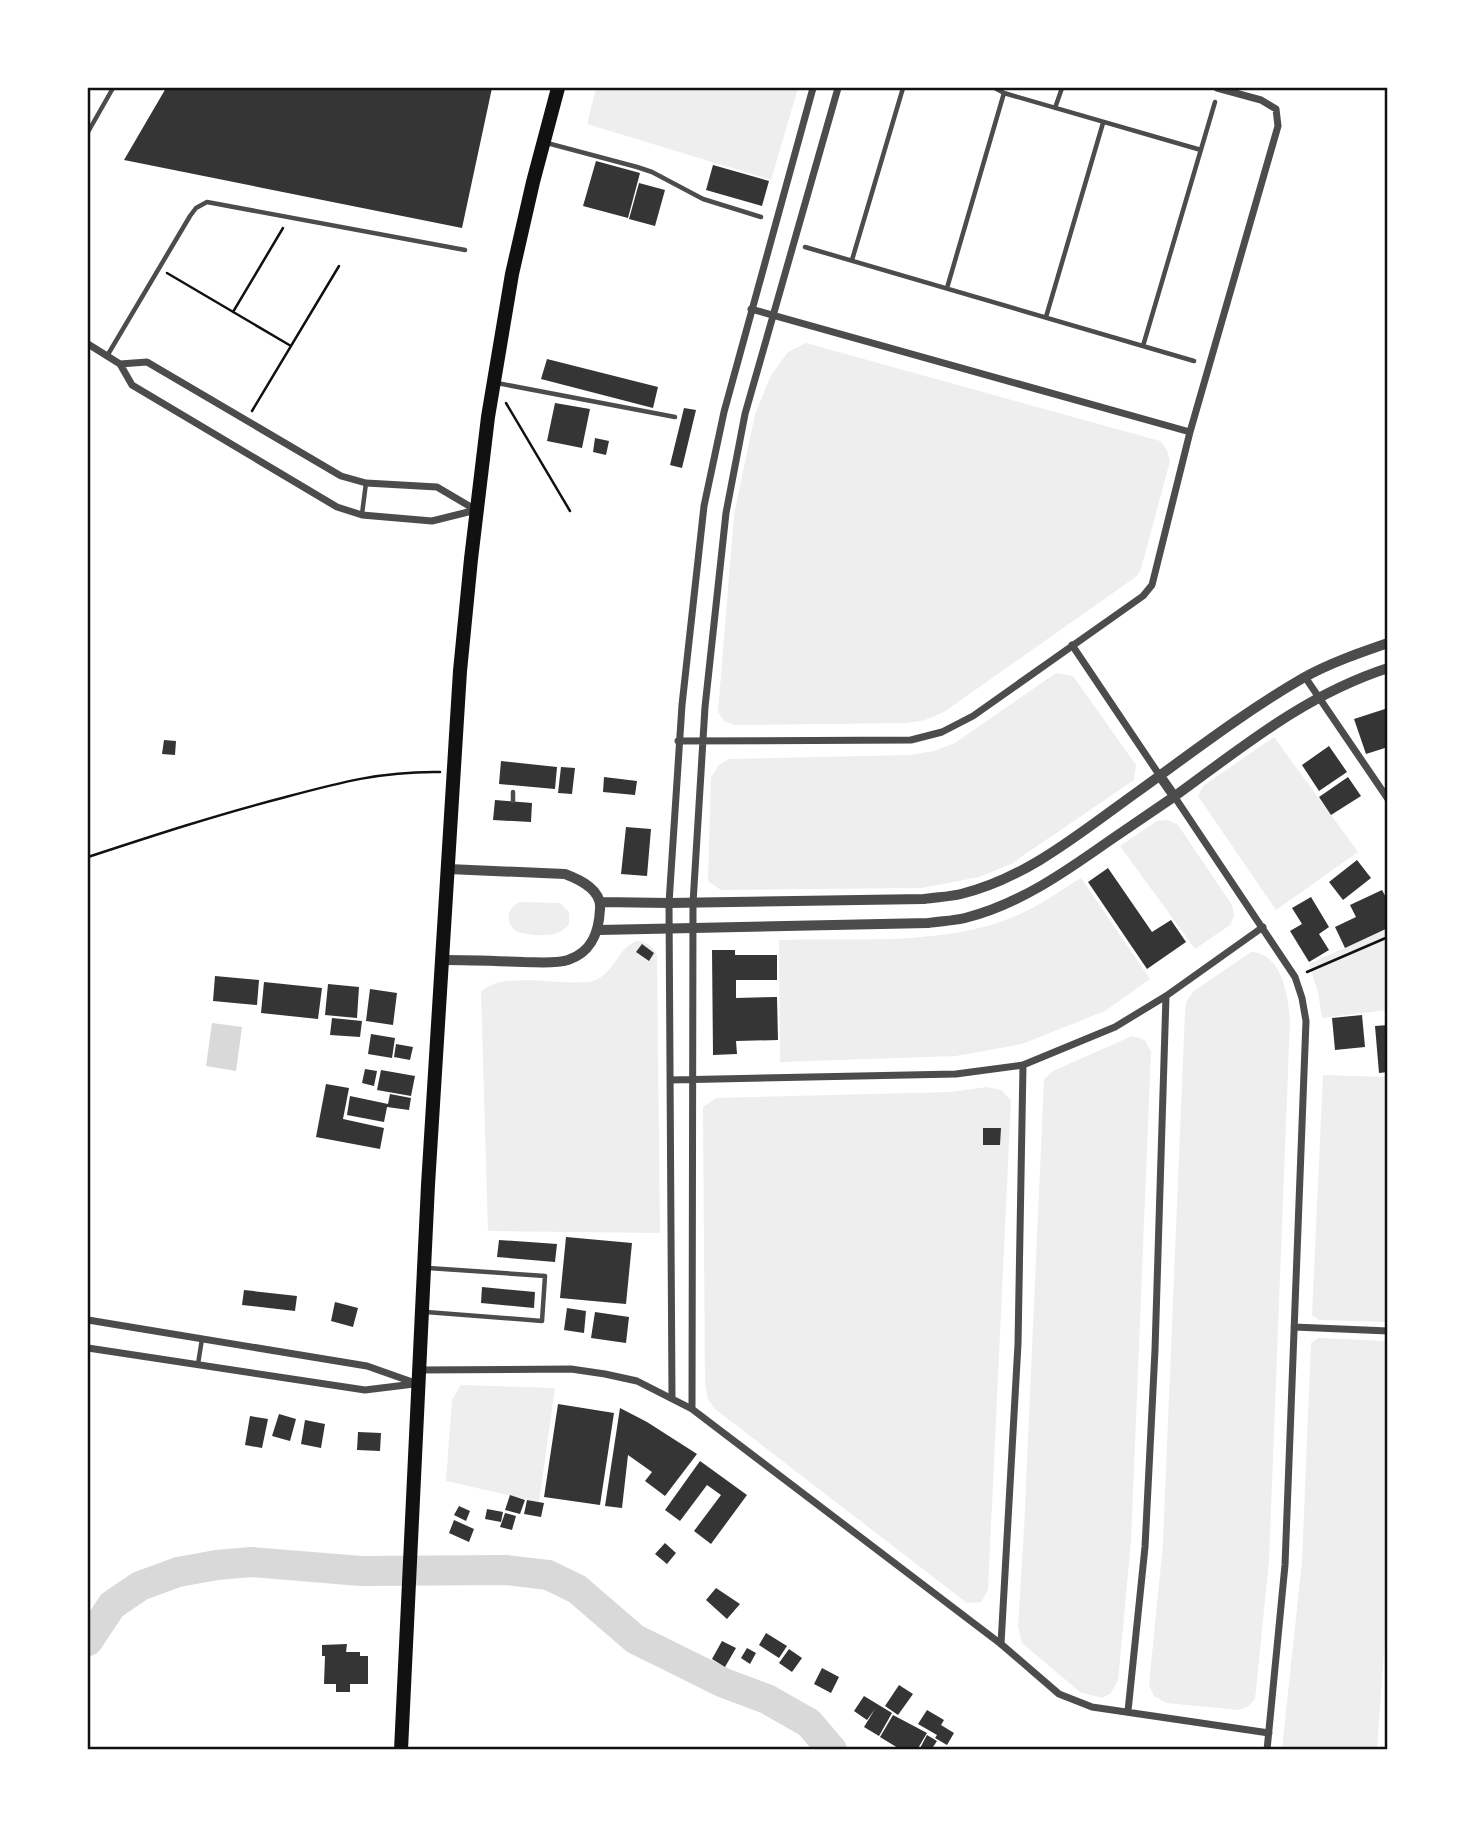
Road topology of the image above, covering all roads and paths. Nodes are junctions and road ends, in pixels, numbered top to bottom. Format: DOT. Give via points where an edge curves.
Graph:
graph roads {
  1 [pos="113,88"];
  2 [pos="558,88"];
  3 [pos="813,88"];
  4 [pos="838,88"];
  5 [pos="903,88"];
  6 [pos="995,88"];
  7 [pos="1062,88"];
  8 [pos="1217,88"];
  9 [pos="1004,93"];
  10 [pos="1215,102"];
  11 [pos="1055,108"];
  12 [pos="1103,123"];
  13 [pos="88,132"];
  14 [pos="543,142"];
  15 [pos="1201,150"];
  16 [pos="290,217"];
  17 [pos="761,217"];
  18 [pos="805,247"];
  19 [pos="465,250"];
  20 [pos="852,260"];
  21 [pos="339,266"];
  22 [pos="159,268"];
  23 [pos="947,288"];
  24 [pos="751,309"];
  25 [pos="233,312"];
  26 [pos="774,315"];
  27 [pos="1046,317"];
  28 [pos="88,344"];
  29 [pos="1143,345"];
  30 [pos="291,346"];
  31 [pos="107,356"];
  32 [pos="1194,360"];
  33 [pos="120,364"];
  34 [pos="494,383"];
  35 [pos="676,417"];
  36 [pos="246,420"];
  37 [pos="1191,432"];
  38 [pos="366,483"];
  39 [pos="476,510"];
  40 [pos="570,511"];
  41 [pos="362,515"];
  42 [pos="1388,643"];
  43 [pos="1072,645"];
  44 [pos="1388,668"];
  45 [pos="1305,677"];
  46 [pos="1318,697"];
  47 [pos="678,741"];
  48 [pos="703,741"];
  49 [pos="453,772"];
  50 [pos="1160,776"];
  51 [pos="513,792"];
  52 [pos="1174,796"];
  53 [pos="1388,799"];
  54 [pos="513,801"];
  55 [pos="88,857"];
  56 [pos="448,869"];
  57 [pos="601,902"];
  58 [pos="669,903"];
  59 [pos="693,903"];
  60 [pos="1263,928"];
  61 [pos="669,929"];
  62 [pos="693,929"];
  63 [pos="599,930"];
  64 [pos="1388,937"];
  65 [pos="443,960"];
  66 [pos="1295,977"];
  67 [pos="1166,996"];
  68 [pos="1023,1066"];
  69 [pos="670,1080"];
  70 [pos="692,1080"];
  71 [pos="424,1268"];
  72 [pos="422,1311"];
  73 [pos="88,1320"];
  74 [pos="1294,1327"];
  75 [pos="1388,1331"];
  76 [pos="202,1339"];
  77 [pos="88,1348"];
  78 [pos="198,1365"];
  79 [pos="418,1377"];
  80 [pos="672,1397"];
  81 [pos="692,1409"];
  82 [pos="1000,1643"];
  83 [pos="1128,1711"];
  84 [pos="1269,1733"];
  85 [pos="401,1749"];
  86 [pos="1267,1749"];
  1 -- 13 [label="lane"];
  2 -- 14 [label="main road"];
  3 -- 24 [label="street"];
  4 -- 26 [label="street"];
  5 -- 20 [label="lane"];
  6 -- 9 [label="lane"];
  7 -- 11 [label="lane"];
  8 -- 37 [label="street" via="1276,109 1278,127"];
  9 -- 11 [label="lane"];
  9 -- 23 [label="lane"];
  10 -- 15 [label="lane"];
  11 -- 12 [label="lane"];
  12 -- 15 [label="lane"];
  12 -- 27 [label="lane"];
  14 -- 17 [label="lane" via="638,167 703,199"];
  14 -- 34 [label="main road" via="514,263"];
  15 -- 29 [label="lane"];
  16 -- 19 [label="lane"];
  16 -- 22 [label="lane" via="203,203"];
  16 -- 25 [label="path"];
  18 -- 20 [label="lane"];
  20 -- 23 [label="lane"];
  21 -- 30 [label="path"];
  22 -- 25 [label="path"];
  22 -- 31 [label="lane"];
  23 -- 27 [label="lane"];
  24 -- 26 [label="street"];
  24 -- 47 [label="street" via="704,506"];
  25 -- 30 [label="path"];
  26 -- 37 [label="street"];
  26 -- 48 [label="street" via="745,414 726,513"];
  27 -- 29 [label="lane"];
  28 -- 31 [label="street"];
  29 -- 32 [label="lane"];
  30 -- 36 [label="path"];
  31 -- 33 [label="street"];
  33 -- 36 [label="street" via="147,362"];
  33 -- 41 [label="street" via="132,385 326,501"];
  34 -- 35 [label="lane"];
  34 -- 39 [label="main road"];
  34 -- 40 [label="path"];
  36 -- 38 [label="street" via="341,476"];
  37 -- 43 [label="street" via="1152,585"];
  38 -- 39 [label="street" via="437,487"];
  38 -- 41 [label="lane"];
  39 -- 41 [label="street" via="432,521"];
  39 -- 49 [label="main road"];
  42 -- 45 [label="street"];
  43 -- 48 [label="street" via="973,716 942,732 911,740"];
  43 -- 50 [label="street"];
  44 -- 46 [label="street"];
  45 -- 46 [label="street"];
  45 -- 50 [label="street"];
  46 -- 52 [label="street" via="1267,727"];
  46 -- 53 [label="street"];
  47 -- 48 [label="street"];
  47 -- 58 [label="street"];
  48 -- 59 [label="street"];
  49 -- 55 [label="path" via="360,777 225,813"];
  49 -- 56 [label="main road"];
  50 -- 52 [label="street"];
  50 -- 59 [label="street" via="1014,874 959,895"];
  51 -- 54 [label="lane"];
  52 -- 60 [label="street"];
  52 -- 62 [label="street" via="1026,894 963,919"];
  56 -- 57 [label="street" via="565,874 582,880"];
  56 -- 65 [label="main road"];
  57 -- 58 [label="street"];
  57 -- 63 [label="street"];
  58 -- 59 [label="street"];
  58 -- 61 [label="street"];
  59 -- 62 [label="street"];
  60 -- 66 [label="street"];
  60 -- 67 [label="street"];
  61 -- 62 [label="street"];
  61 -- 63 [label="street"];
  61 -- 69 [label="street"];
  62 -- 70 [label="street"];
  63 -- 65 [label="street" via="583,952 568,960"];
  64 -- 66 [label="path"];
  65 -- 71 [label="main road"];
  66 -- 74 [label="street" via="1306,1021"];
  67 -- 68 [label="street" via="1115,1027"];
  67 -- 83 [label="street" via="1149,1481"];
  68 -- 70 [label="street" via="956,1074"];
  68 -- 82 [label="street" via="1018,1344"];
  69 -- 70 [label="street"];
  69 -- 80 [label="street"];
  70 -- 81 [label="street"];
  71 -- 72 [label="main road"];
  71 -- 72 [label="lane" via="545,1276 542,1321"];
  72 -- 79 [label="main road"];
  73 -- 76 [label="street"];
  74 -- 75 [label="street"];
  74 -- 84 [label="street" via="1285,1564"];
  76 -- 78 [label="lane"];
  76 -- 79 [label="street"];
  77 -- 78 [label="street"];
  78 -- 79 [label="street" via="365,1390"];
  79 -- 80 [label="street" via="571,1369 638,1381"];
  79 -- 85 [label="main road"];
  80 -- 81 [label="street"];
  81 -- 82 [label="street"];
  82 -- 83 [label="street" via="1059,1695 1092,1707"];
  83 -- 84 [label="street"];
  84 -- 86 [label="street"];
}
